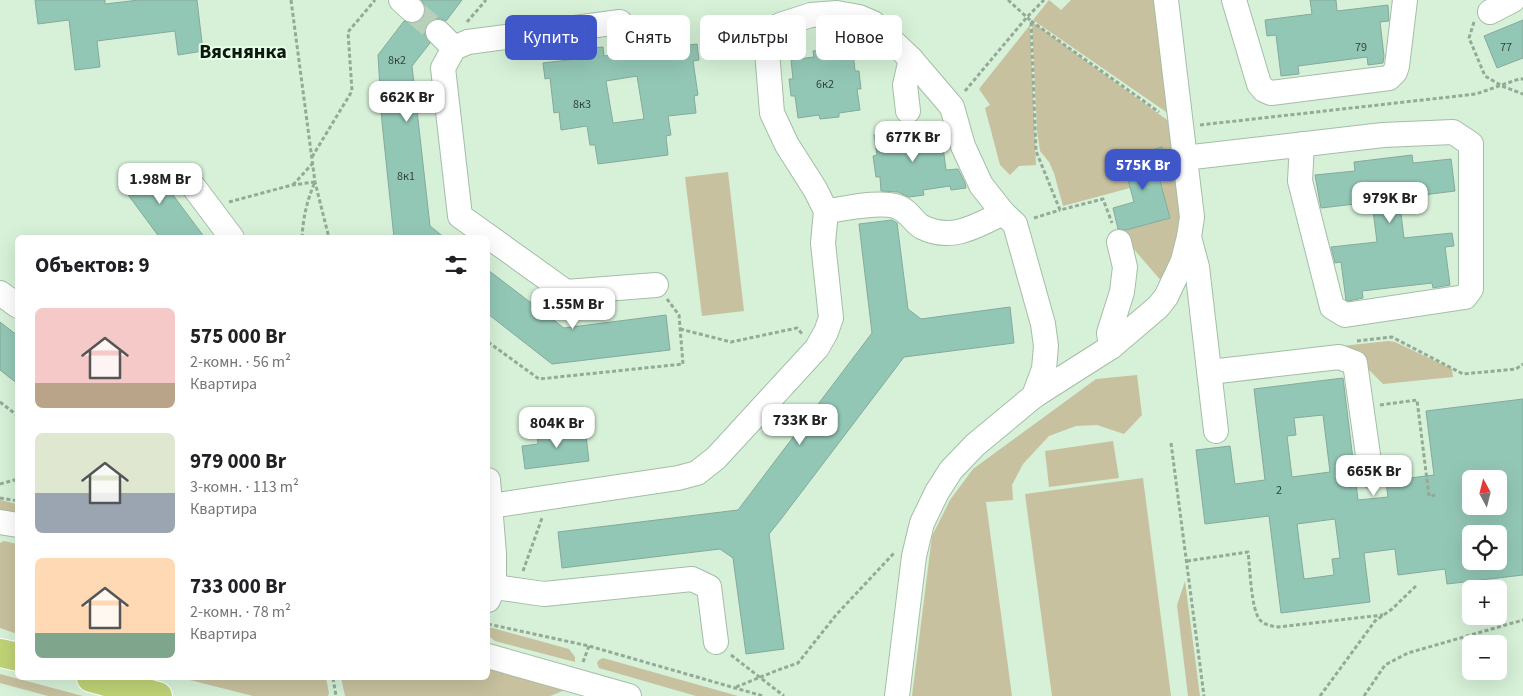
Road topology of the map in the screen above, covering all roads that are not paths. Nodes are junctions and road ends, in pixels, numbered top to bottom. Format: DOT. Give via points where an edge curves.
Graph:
graph roads {
  1 [pos="1166,0"];
  2 [pos="1234,0"];
  3 [pos="1405,0"];
  4 [pos="1513,0"];
  5 [pos="1490,12"];
  6 [pos="607,24"];
  7 [pos="911,59"];
  8 [pos="908,111"];
  9 [pos="1302,144"];
  10 [pos="1184,158"];
  11 [pos="193,186"];
  12 [pos="826,211"];
  13 [pos="1009,219"];
  14 [pos="230,235"];
  15 [pos="483,235"];
  16 [pos="1189,237"];
  17 [pos="490,240"];
  18 [pos="1119,242"];
  19 [pos="656,285"];
  20 [pos="0,293"];
  21 [pos="15,304"];
  22 [pos="1112,348"];
  23 [pos="1210,372"];
  24 [pos="1034,396"];
  25 [pos="1216,431"];
  26 [pos="1371,476"];
  27 [pos="490,506"];
  28 [pos="0,522"];
  29 [pos="15,524"];
  30 [pos="499,592"];
  31 [pos="716,642"];
  32 [pos="0,653"];
  33 [pos="15,656"];
  34 [pos="490,657"];
  35 [pos="98,680"];
  36 [pos="158,696"];
  37 [pos="630,696"];
  38 [pos="897,696"];
  1 -- 10 [label="street"];
  2 -- 3 [label="street" via="1259,84 1272,93 1389,78 1397,66"];
  4 -- 5 [label="street"];
  6 -- 15 [label="street" via="468,42 446,40 443,68 460,216"];
  7 -- 8 [label="street" via="905,85"];
  7 -- 12 [label="street" via="874,23 859,16 837,13 810,15 780,25 768,37 772,113"];
  7 -- 13 [label="street" via="952,107 963,146 981,185"];
  9 -- 9 [label="street" via="1382,135 1453,132 1471,144 1471,289 1465,297 1345,315 1332,307 1300,181"];
  9 -- 10 [label="street"];
  10 -- 16 [label="street" via="1192,217"];
  11 -- 14 [label="street"];
  12 -- 13 [label="street" via="882,204 897,206 921,226 939,232 962,232"];
  12 -- 27 [label="street" via="823,243 831,318 826,332 817,348 716,458 697,473 678,478"];
  13 -- 24 [label="street" via="1043,324 1046,346 1044,369"];
  16 -- 22 [label="street" via="1183,260 1166,297"];
  16 -- 23 [label="street" via="1197,267"];
  17 -- 19 [label="street" via="566,292"];
  18 -- 22 [label="street" via="1125,267 1122,292 1109,333"];
  20 -- 21 [label="street"];
  22 -- 24 [label="street"];
  23 -- 25 [label="street"];
  23 -- 26 [label="street" via="1339,357 1355,364"];
  24 -- 38 [label="street" via="975,445 951,470 922,523 914,556"];
  27 -- 30 [label="street"];
  28 -- 29 [label="street"];
  30 -- 31 [label="street" via="544,594 692,579 709,587"];
  32 -- 33 [label="main road"];
  34 -- 37 [label="street"];
  35 -- 36 [label="main road"];
}
